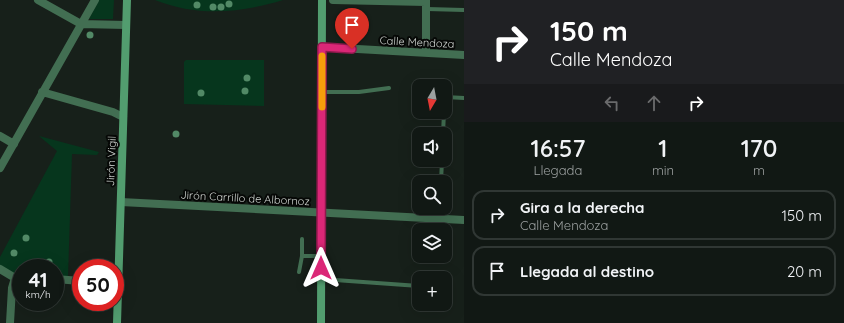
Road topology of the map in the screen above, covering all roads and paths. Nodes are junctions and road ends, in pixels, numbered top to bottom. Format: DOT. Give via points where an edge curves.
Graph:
graph roads {
  1 [pos="38,0"];
  2 [pos="94,0"];
  3 [pos="127,0"];
  4 [pos="322,0"];
  5 [pos="334,0"];
  6 [pos="427,4"];
  7 [pos="464,10"];
  8 [pos="81,24"];
  9 [pos="126,25"];
  10 [pos="322,47"];
  11 [pos="426,53"];
  12 [pos="464,55"];
  13 [pos="389,88"];
  14 [pos="42,92"];
  15 [pos="322,92"];
  16 [pos="452,97"];
  17 [pos="464,98"];
  18 [pos="123,117"];
  19 [pos="0,136"];
  20 [pos="14,144"];
  21 [pos="0,168"];
  22 [pos="121,202"];
  23 [pos="321,213"];
  24 [pos="440,215"];
  25 [pos="440,219"];
  26 [pos="464,220"];
  27 [pos="302,238"];
  28 [pos="302,256"];
  29 [pos="321,256"];
  30 [pos="118,259"];
  31 [pos="0,269"];
  32 [pos="299,272"];
  33 [pos="12,275"];
  34 [pos="321,279"];
  35 [pos="412,286"];
  36 [pos="12,288"];
  37 [pos="117,311"];
  38 [pos="10,323"];
  39 [pos="117,323"];
  40 [pos="321,323"];
  1 -- 8 [label="street"];
  2 -- 8 [label="street"];
  3 -- 9 [label="main road, Jirón Vigil"];
  4 -- 10 [label="main road"];
  5 -- 6 [label="street"];
  6 -- 7 [label="lane"];
  6 -- 11 [label="street"];
  8 -- 9 [label="street"];
  8 -- 14 [label="street"];
  9 -- 18 [label="main road, Jirón Vigil"];
  10 -- 11 [label="street, Calle Mendoza"];
  10 -- 15 [label="main road"];
  11 -- 12 [label="street, Calle Mendoza"];
  13 -- 15 [label="lane" via="359,92"];
  14 -- 18 [label="street"];
  14 -- 20 [label="street"];
  15 -- 23 [label="main road"];
  16 -- 17 [label="lane"];
  18 -- 22 [label="main road, Jirón Vigil"];
  19 -- 20 [label="street"];
  20 -- 21 [label="street"];
  22 -- 23 [label="street, Jirón Carrillo de Albornoz"];
  22 -- 30 [label="main road, Jirón Vigil"];
  23 -- 25 [label="street, Jirón Carrillo de Albornoz"];
  23 -- 29 [label="main road"];
  24 -- 25 [label="lane"];
  25 -- 26 [label="street, Jirón Carrillo de Albornoz"];
  27 -- 28 [label="lane"];
  28 -- 29 [label="lane"];
  28 -- 32 [label="lane"];
  29 -- 34 [label="main road"];
  31 -- 33 [label="street"];
  34 -- 35 [label="lane"];
  34 -- 40 [label="main road"];
  36 -- 38 [label="street"];
  37 -- 39 [label="main road, Jirón Vigil"];
}
